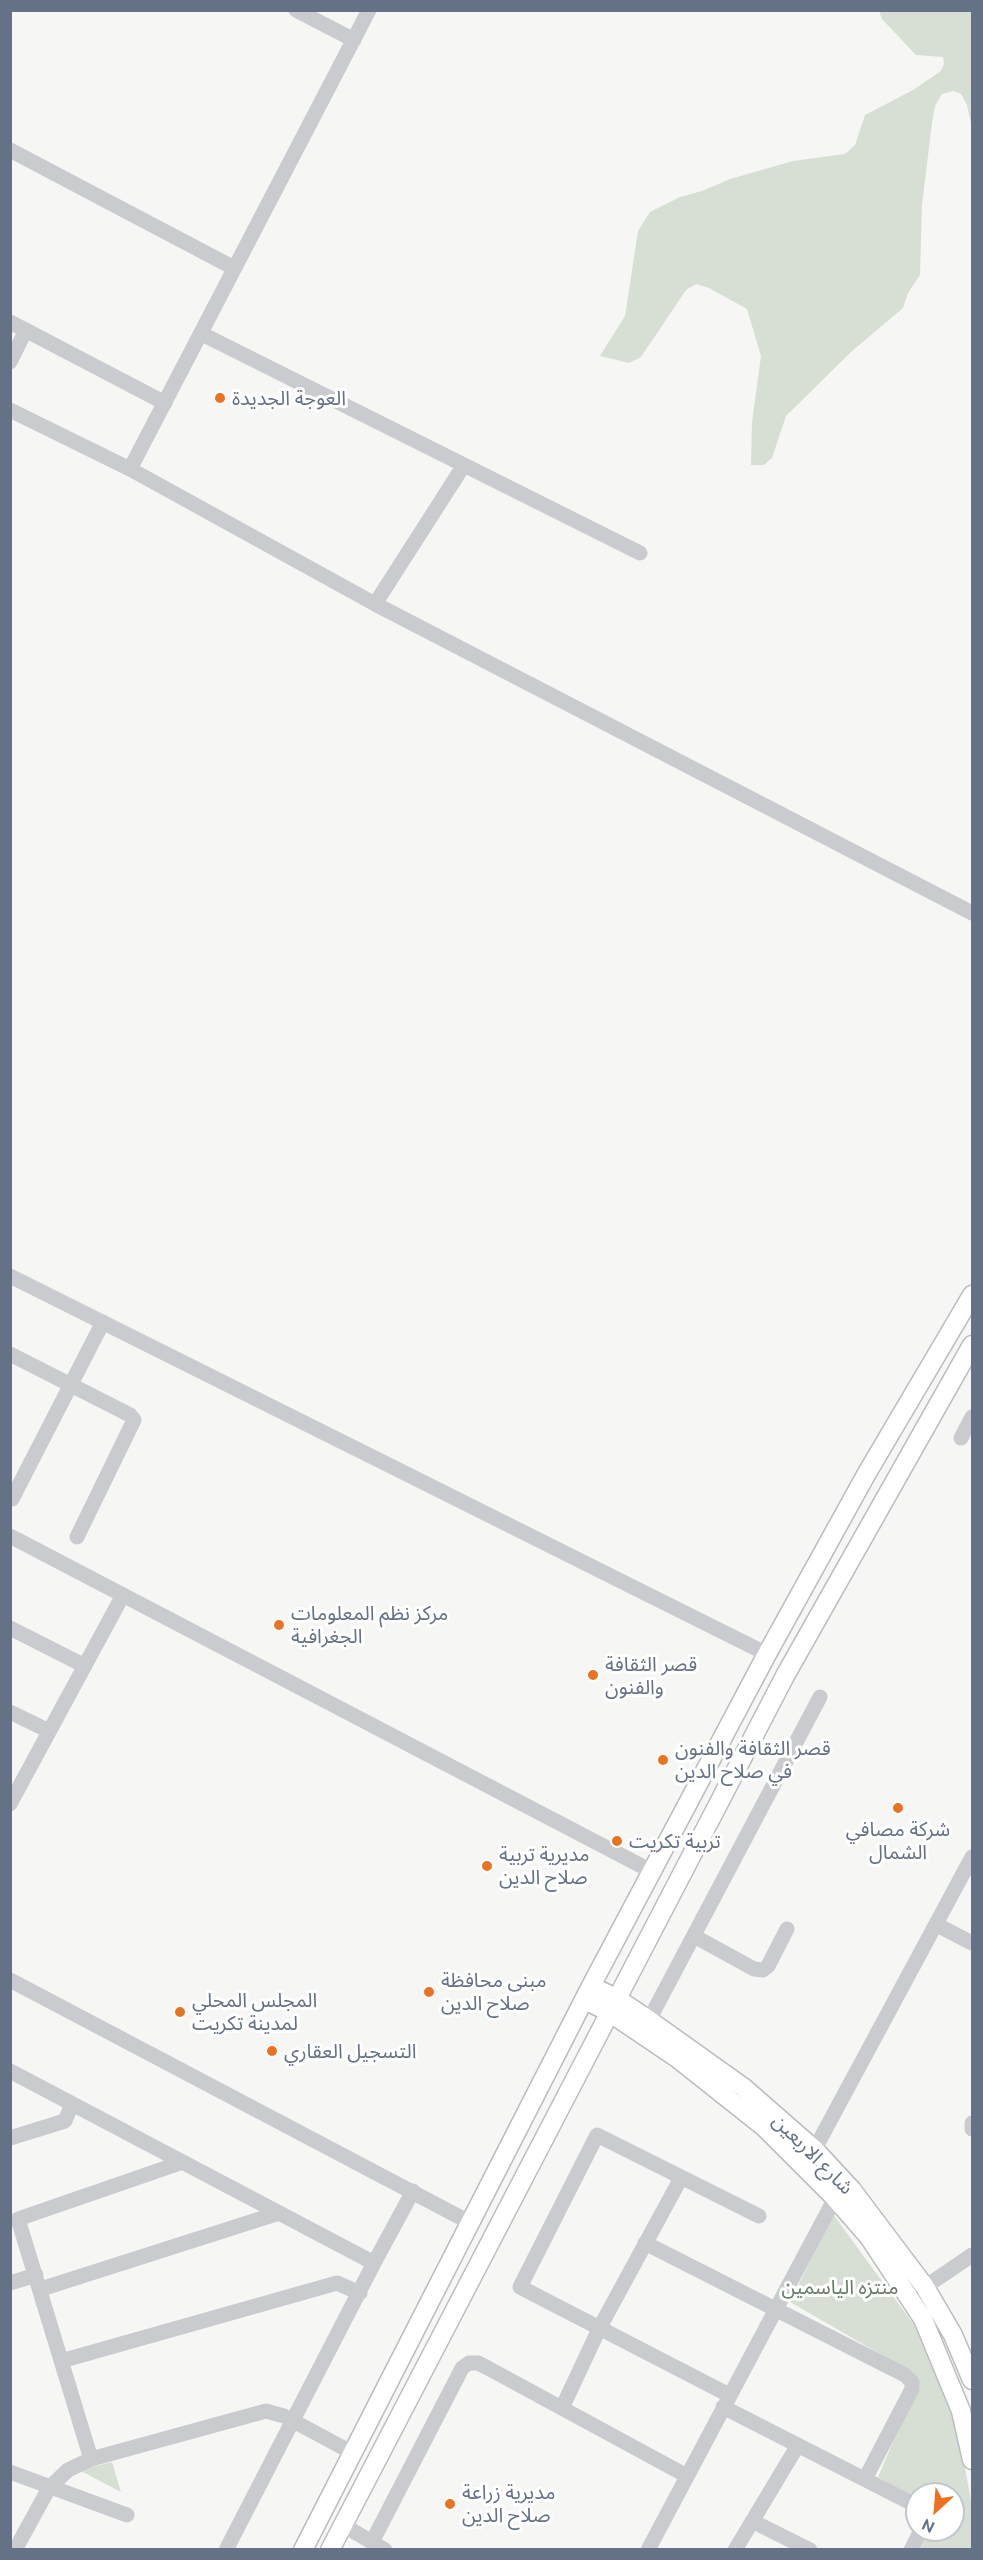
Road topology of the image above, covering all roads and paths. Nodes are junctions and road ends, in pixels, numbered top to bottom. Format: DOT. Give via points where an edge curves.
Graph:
graph roads {
  1 [pos="296,10"];
  2 [pos="369,10"];
  3 [pos="354,40"];
  4 [pos="10,150"];
  5 [pos="234,268"];
  6 [pos="10,322"];
  7 [pos="26,330"];
  8 [pos="202,334"];
  9 [pos="10,362"];
  10 [pos="165,403"];
  11 [pos="10,410"];
  12 [pos="464,465"];
  13 [pos="130,469"];
  14 [pos="640,553"];
  15 [pos="375,604"];
  16 [pos="972,913"];
  17 [pos="10,1276"];
  18 [pos="972,1295"];
  19 [pos="103,1322"];
  20 [pos="972,1345"];
  21 [pos="10,1354"];
  22 [pos="70,1384"];
  23 [pos="972,1417"];
  24 [pos="961,1438"];
  25 [pos="12,1498"];
  26 [pos="10,1536"];
  27 [pos="77,1537"];
  28 [pos="123,1595"];
  29 [pos="10,1628"];
  30 [pos="767,1654"];
  31 [pos="85,1666"];
  32 [pos="820,1697"];
  33 [pos="10,1712"];
  34 [pos="50,1731"];
  35 [pos="10,1804"];
  36 [pos="972,1857"];
  37 [pos="653,1872"];
  38 [pos="936,1925"];
  39 [pos="787,1929"];
  40 [pos="694,1936"];
  41 [pos="972,1943"];
  42 [pos="10,1980"];
  43 [pos="588,1993"];
  44 [pos="613,2005"];
  45 [pos="649,2020"];
  46 [pos="10,2071"];
  47 [pos="72,2104"];
  48 [pos="972,2123"];
  49 [pos="972,2129"];
  50 [pos="10,2138"];
  51 [pos="815,2150"];
  52 [pos="183,2162"];
  53 [pos="804,2168"];
  54 [pos="681,2178"];
  55 [pos="413,2191"];
  56 [pos="835,2198"];
  57 [pos="279,2212"];
  58 [pos="759,2216"];
  59 [pos="471,2223"];
  60 [pos="645,2243"];
  61 [pos="972,2255"];
  62 [pos="374,2263"];
  63 [pos="12,2278"];
  64 [pos="38,2282"];
  65 [pos="926,2287"];
  66 [pos="360,2293"];
  67 [pos="775,2309"];
  68 [pos="600,2327"];
  69 [pos="61,2361"];
  70 [pos="972,2380"];
  71 [pos="726,2401"];
  72 [pos="562,2408"];
  73 [pos="294,2421"];
  74 [pos="798,2445"];
  75 [pos="351,2452"];
  76 [pos="91,2459"];
  77 [pos="972,2460"];
  78 [pos="10,2472"];
  79 [pos="687,2476"];
  80 [pos="865,2479"];
  81 [pos="49,2488"];
  82 [pos="905,2500"];
  83 [pos="127,2515"];
  84 [pos="752,2522"];
  85 [pos="343,2525"];
  86 [pos="381,2548"];
  87 [pos="15,2550"];
  88 [pos="226,2550"];
  89 [pos="303,2550"];
  90 [pos="330,2550"];
  91 [pos="648,2550"];
  92 [pos="735,2550"];
  93 [pos="810,2550"];
  1 -- 3 [label="street"];
  2 -- 3 [label="street"];
  3 -- 5 [label="street"];
  4 -- 5 [label="street"];
  5 -- 8 [label="street"];
  6 -- 7 [label="street"];
  7 -- 9 [label="street"];
  7 -- 10 [label="street"];
  8 -- 10 [label="street"];
  8 -- 12 [label="street"];
  10 -- 13 [label="street"];
  11 -- 13 [label="street"];
  12 -- 14 [label="street"];
  12 -- 15 [label="street"];
  13 -- 15 [label="street"];
  15 -- 16 [label="street"];
  17 -- 19 [label="street"];
  18 -- 30 [label="main road"];
  19 -- 22 [label="street"];
  19 -- 30 [label="street"];
  20 -- 44 [label="main road" via="786,1674"];
  21 -- 22 [label="street"];
  22 -- 25 [label="street"];
  22 -- 27 [label="street" via="134,1420"];
  23 -- 24 [label="street"];
  26 -- 28 [label="street"];
  28 -- 31 [label="street"];
  28 -- 37 [label="street"];
  29 -- 31 [label="street"];
  30 -- 37 [label="main road"];
  31 -- 34 [label="street"];
  32 -- 40 [label="street"];
  33 -- 34 [label="street"];
  34 -- 35 [label="street"];
  36 -- 38 [label="street"];
  37 -- 43 [label="main road"];
  38 -- 41 [label="street"];
  38 -- 51 [label="street"];
  39 -- 40 [label="street" via="763,1970 754,1969"];
  40 -- 45 [label="street"];
  42 -- 55 [label="street"];
  43 -- 44 [label="main road, شارع الاربعين"];
  43 -- 59 [label="main road"];
  44 -- 45 [label="main road, شارع الاربعين"];
  44 -- 53 [label="main road" via="764,2127"];
  44 -- 85 [label="main road"];
  45 -- 51 [label="main road, شارع الاربعين" via="743,2087"];
  46 -- 47 [label="street"];
  47 -- 50 [label="street" via="64,2121"];
  47 -- 52 [label="street"];
  48 -- 49 [label="street"];
  51 -- 53 [label="street"];
  51 -- 65 [label="main road, شارع الاربعين" via="852,2190"];
  52 -- 57 [label="street"];
  52 -- 64 [label="street" via="18,2219"];
  53 -- 56 [label="main road"];
  54 -- 58 [label="street"];
  54 -- 60 [label="street"];
  54 -- 68 [label="street" via="597,2135 520,2287"];
  55 -- 59 [label="street"];
  55 -- 62 [label="street"];
  56 -- 67 [label="street"];
  56 -- 77 [label="main road" via="869,2237 923,2319 961,2411"];
  57 -- 62 [label="street"];
  57 -- 64 [label="street"];
  59 -- 75 [label="main road"];
  60 -- 67 [label="street"];
  60 -- 68 [label="street"];
  61 -- 65 [label="street"];
  62 -- 66 [label="street"];
  63 -- 64 [label="street"];
  64 -- 69 [label="street"];
  65 -- 70 [label="main road, شارع الاربعين"];
  66 -- 69 [label="street" via="337,2283"];
  66 -- 73 [label="street"];
  67 -- 71 [label="street"];
  67 -- 80 [label="street" via="912,2382 912,2389"];
  68 -- 71 [label="street"];
  68 -- 72 [label="street"];
  69 -- 76 [label="street"];
  71 -- 74 [label="street"];
  71 -- 79 [label="street"];
  72 -- 79 [label="street"];
  72 -- 86 [label="street" via="478,2363 462,2368"];
  73 -- 75 [label="street"];
  73 -- 76 [label="street" via="275,2412 256,2412"];
  73 -- 88 [label="street"];
  74 -- 80 [label="street"];
  74 -- 84 [label="street"];
  75 -- 89 [label="main road"];
  76 -- 81 [label="street" via="68,2470"];
  78 -- 81 [label="street"];
  79 -- 91 [label="street"];
  80 -- 82 [label="street"];
  81 -- 83 [label="street"];
  81 -- 87 [label="street"];
  84 -- 92 [label="street"];
  84 -- 93 [label="street"];
  85 -- 86 [label="street"];
  85 -- 90 [label="main road"];
}
